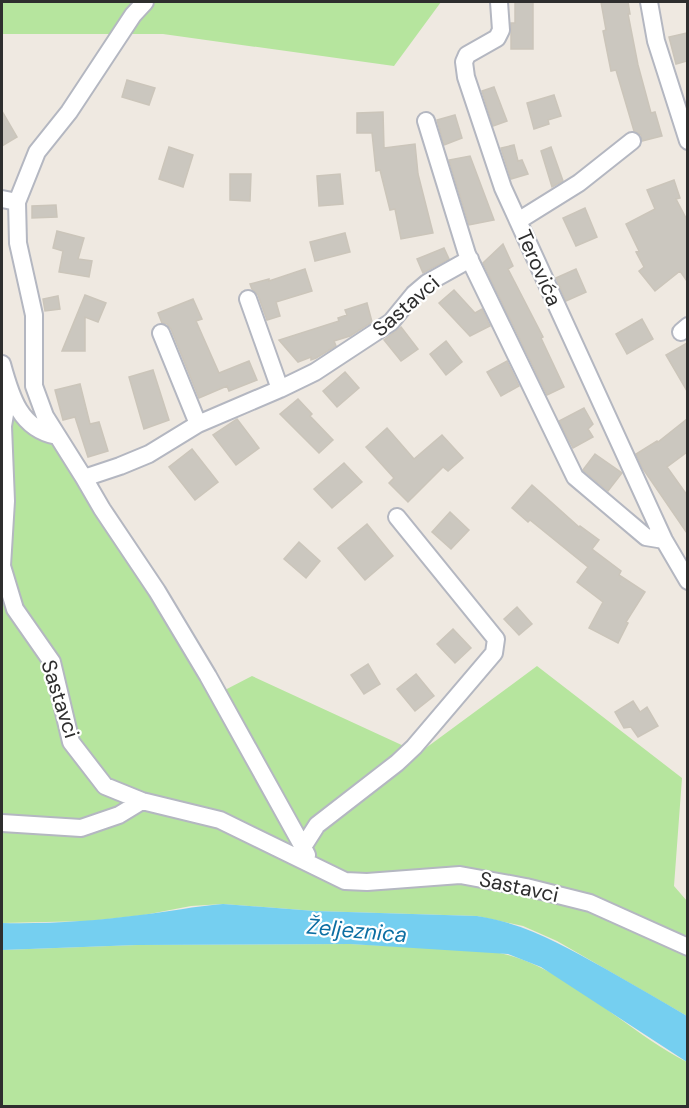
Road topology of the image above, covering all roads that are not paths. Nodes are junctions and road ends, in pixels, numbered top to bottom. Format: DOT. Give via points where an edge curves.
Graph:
graph roads {
  1 [pos="145,2"];
  2 [pos="499,2"];
  3 [pos="649,2"];
  4 [pos="426,121"];
  5 [pos="632,141"];
  6 [pos="687,141"];
  7 [pos="9,200"];
  8 [pos="518,221"];
  9 [pos="470,259"];
  10 [pos="248,299"];
  11 [pos="161,333"];
  12 [pos="2,364"];
  13 [pos="280,389"];
  14 [pos="9,391"];
  15 [pos="198,424"];
  16 [pos="57,436"];
  17 [pos="84,478"];
  18 [pos="397,517"];
  19 [pos="664,540"];
  20 [pos="687,581"];
  21 [pos="142,801"];
  22 [pos="2,823"];
  23 [pos="306,854"];
  24 [pos="687,947"];
  1 -- 7 [label="street" via="37,152"];
  2 -- 8 [label="street, Terovića" via="501,30 497,38 473,50 464,62 503,188"];
  3 -- 6 [label="street" via="656,40"];
  4 -- 9 [label="street"];
  5 -- 8 [label="street" via="579,183"];
  7 -- 16 [label="street" via="34,315 34,386"];
  8 -- 19 [label="street, Terovića"];
  9 -- 13 [label="street, Sastavci" via="420,288 391,322 362,343"];
  9 -- 19 [label="street" via="574,477 646,537"];
  10 -- 13 [label="street"];
  11 -- 15 [label="street"];
  12 -- 14 [label="street"];
  13 -- 15 [label="street, Sastavci"];
  14 -- 16 [label="street" via="25,420 38,431"];
  14 -- 21 [label="street, Sastavci" via="3,426 6,501 2,566 15,609 52,662 71,742 105,786"];
  15 -- 17 [label="street, Sastavci" via="149,454"];
  16 -- 17 [label="street"];
  17 -- 23 [label="street" via="202,666"];
  18 -- 23 [label="street" via="496,639 497,646 414,747 317,825"];
  19 -- 20 [label="street, Terovića"];
  21 -- 22 [label="street" via="119,815 81,828"];
  21 -- 23 [label="street, Sastavci" via="220,820"];
  23 -- 24 [label="street, Sastavci" via="326,872 345,881 460,875 526,887 590,903"];
}
